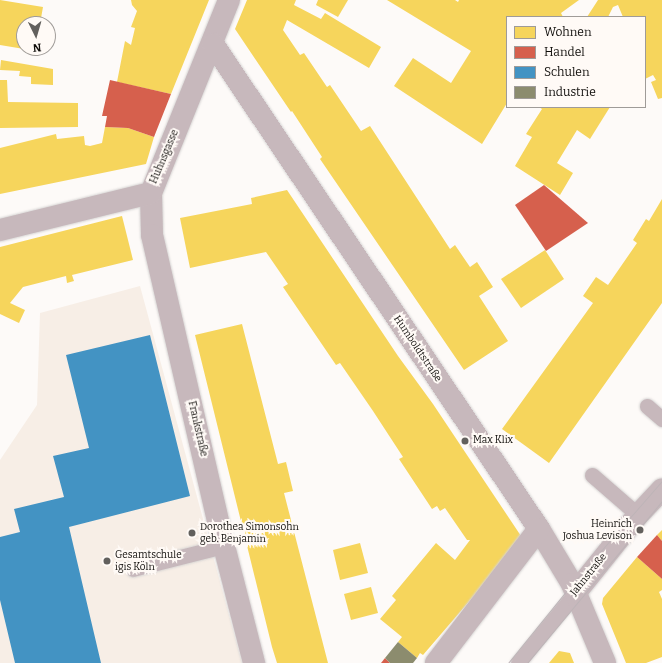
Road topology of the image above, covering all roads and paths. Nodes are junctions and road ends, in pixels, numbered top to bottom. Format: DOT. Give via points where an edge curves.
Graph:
graph roads {
  1 [pos="229,0"];
  2 [pos="213,44"];
  3 [pos="151,193"];
  4 [pos="0,230"];
  5 [pos="646,406"];
  6 [pos="662,419"];
  7 [pos="592,475"];
  8 [pos="662,489"];
  9 [pos="638,515"];
  10 [pos="539,529"];
  11 [pos="224,546"];
  12 [pos="133,569"];
  13 [pos="576,592"];
  14 [pos="254,663"];
  15 [pos="436,663"];
  16 [pos="518,663"];
  17 [pos="605,663"];
  1 -- 2 [label="street, Huhnsgasse"];
  2 -- 3 [label="street, Huhnsgasse"];
  2 -- 10 [label="street, Humboldtstraße"];
  3 -- 4 [label="street, Huhnsgasse"];
  3 -- 11 [label="street, Frankstraße" via="152,235"];
  5 -- 6 [label="lane"];
  7 -- 9 [label="lane"];
  8 -- 9 [label="street, Jahnstraße"];
  9 -- 13 [label="street, Jahnstraße"];
  10 -- 13 [label="street, Humboldtstraße"];
  10 -- 15 [label="street"];
  11 -- 12 [label="lane"];
  11 -- 14 [label="street, Frankstraße"];
  13 -- 16 [label="lane, Jahnstraße"];
  13 -- 17 [label="street, Humboldtstraße"];
}
